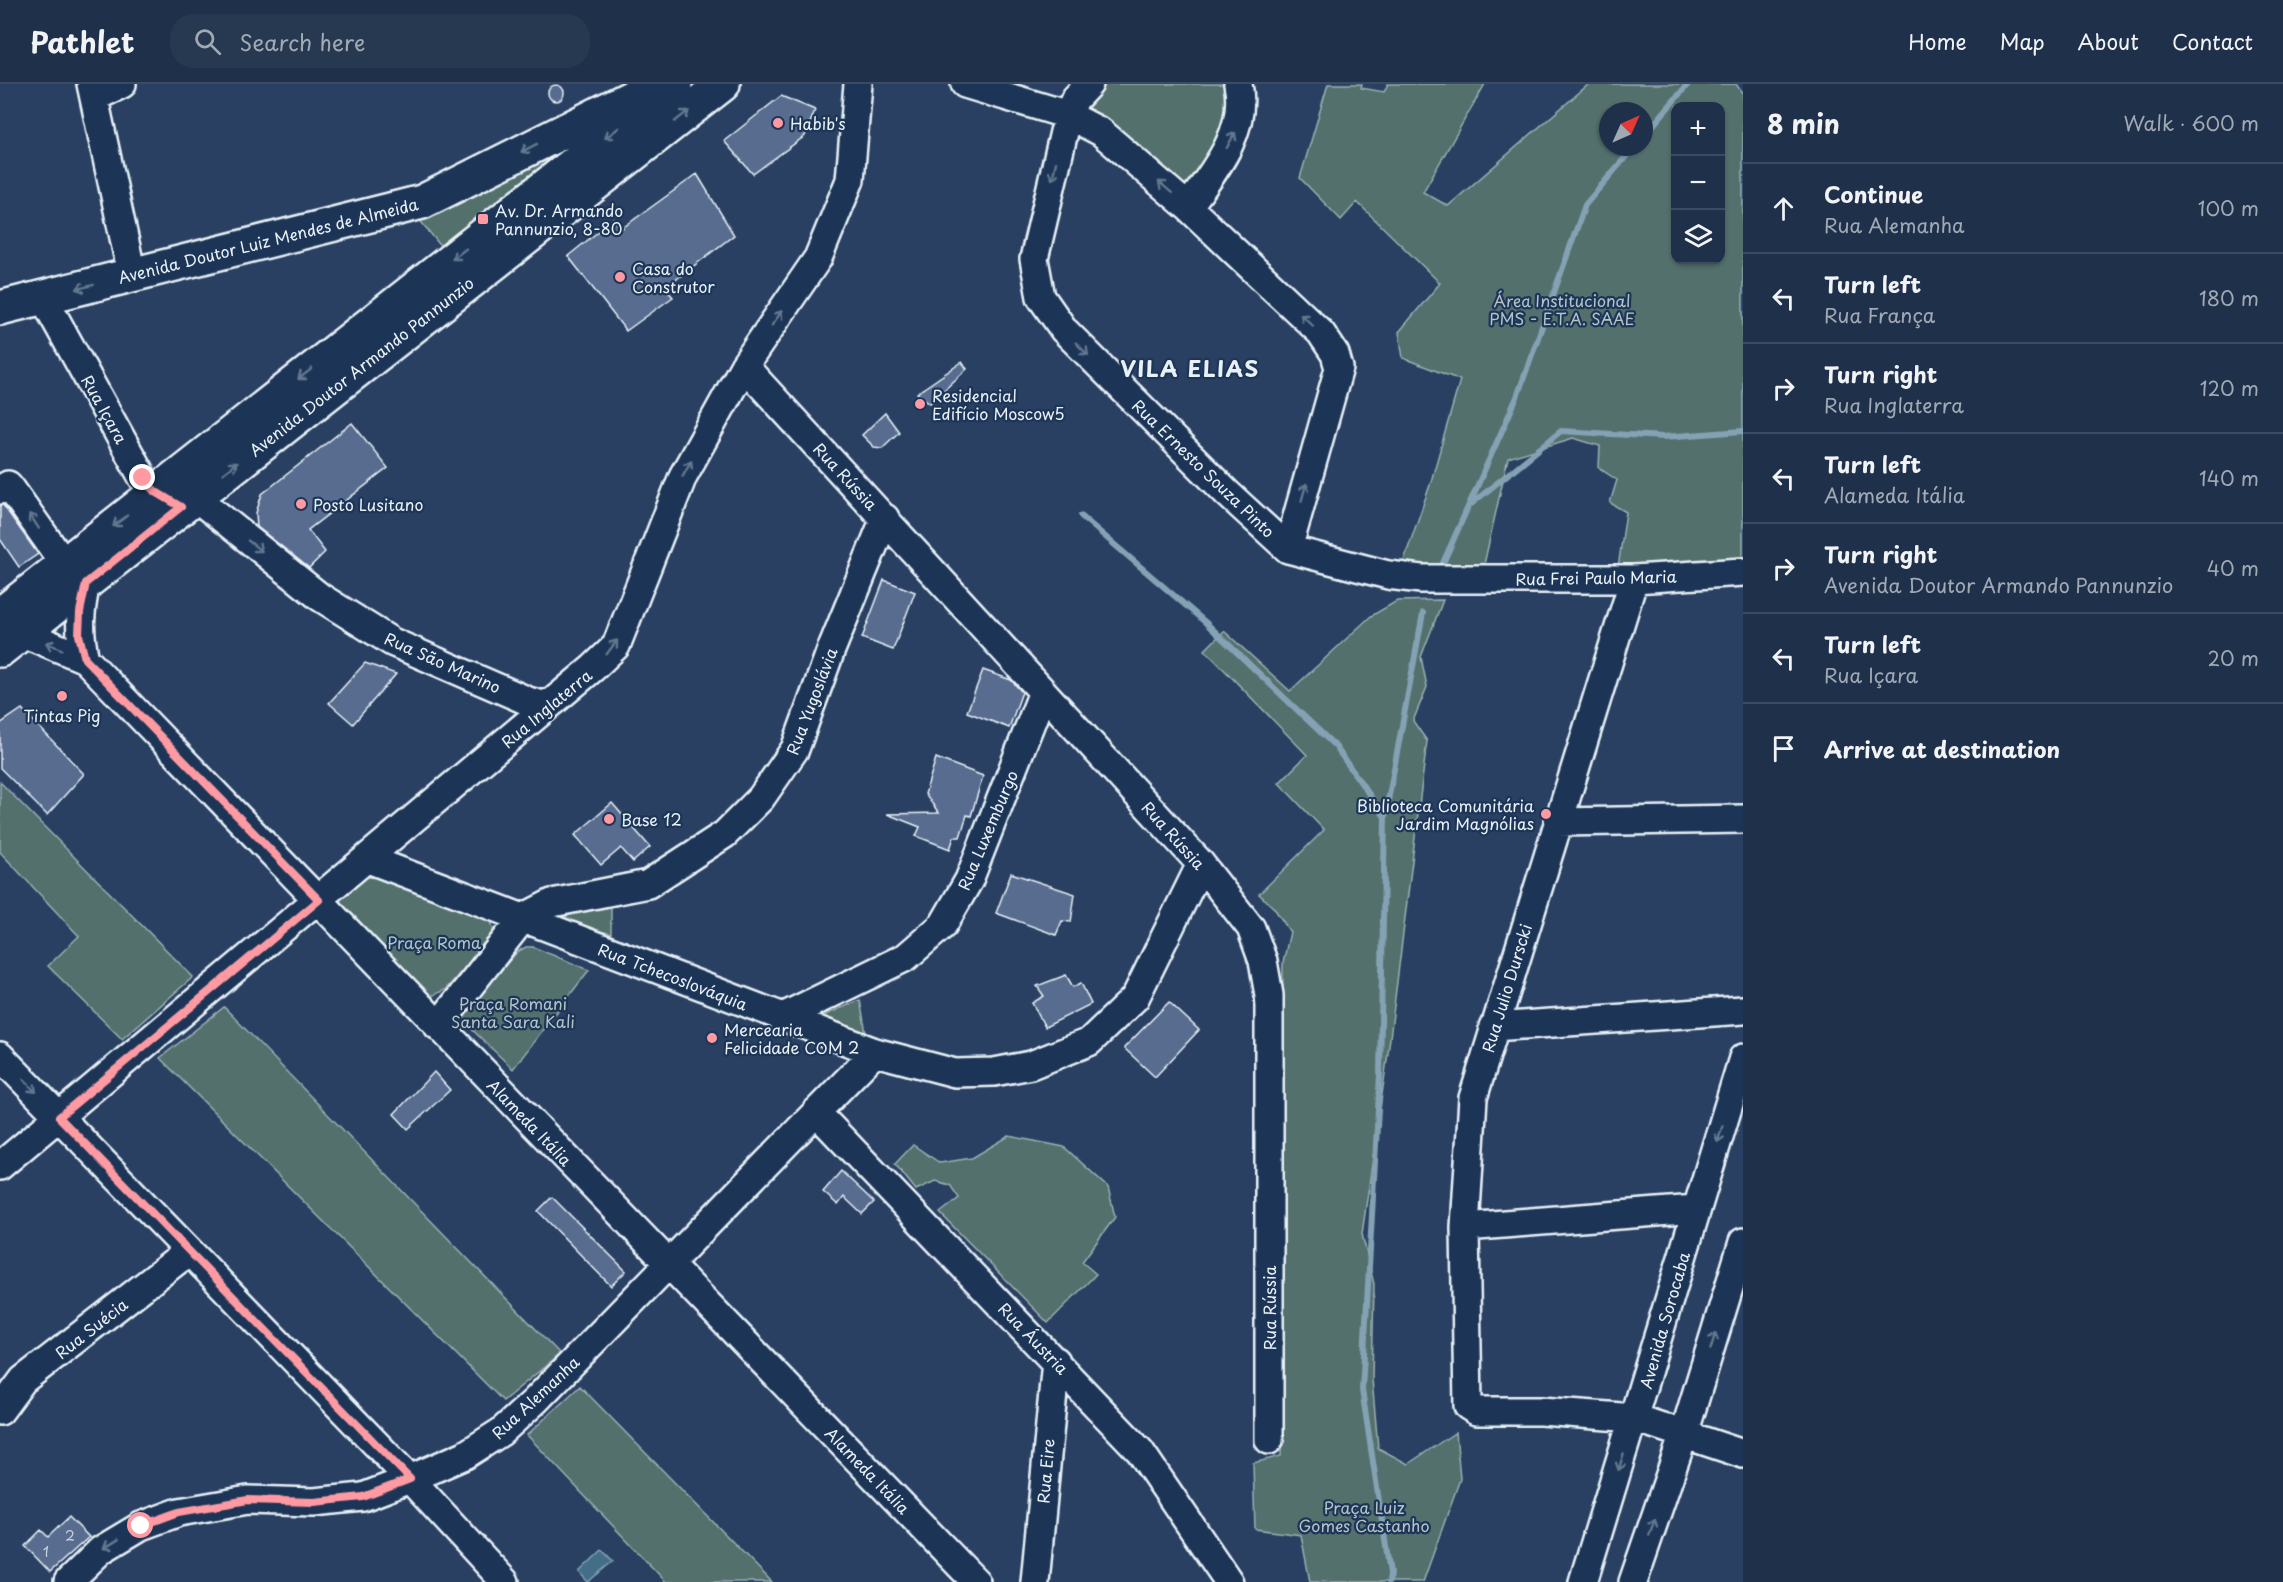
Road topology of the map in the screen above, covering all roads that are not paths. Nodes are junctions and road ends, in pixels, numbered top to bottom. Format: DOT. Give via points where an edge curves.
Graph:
graph roads {
  1 [pos="122,84"];
  2 [pos="657,84"];
  3 [pos="675,84"];
  4 [pos="723,84"];
  5 [pos="858,84"];
  6 [pos="965,84"];
  7 [pos="1089,84"];
  8 [pos="1238,84"];
  9 [pos="93,90"];
  10 [pos="1068,114"];
  11 [pos="1188,207"];
  12 [pos="132,275"];
  13 [pos="43,297"];
  14 [pos="0,308"];
  15 [pos="744,366"];
  16 [pos="0,490"];
  17 [pos="177,498"];
  18 [pos="885,518"];
  19 [pos="1288,549"];
  20 [pos="1743,572"];
  21 [pos="76,574"];
  22 [pos="1634,579"];
  23 [pos="1449,581"];
  24 [pos="6,630"];
  25 [pos="85,659"];
  26 [pos="1043,692"];
  27 [pos="554,701"];
  28 [pos="1743,819"];
  29 [pos="1558,822"];
  30 [pos="368,859"];
  31 [pos="1201,864"];
  32 [pos="319,900"];
  33 [pos="523,918"];
  34 [pos="1743,1010"];
  35 [pos="781,1018"];
  36 [pos="438,1026"];
  37 [pos="1493,1027"];
  38 [pos="875,1053"];
  39 [pos="0,1056"];
  40 [pos="1743,1059"];
  41 [pos="816,1112"];
  42 [pos="59,1117"];
  43 [pos="0,1166"];
  44 [pos="1696,1209"];
  45 [pos="1465,1227"];
  46 [pos="1743,1242"];
  47 [pos="188,1252"];
  48 [pos="669,1265"];
  49 [pos="1056,1361"];
  50 [pos="0,1411"];
  51 [pos="1635,1418"];
  52 [pos="1684,1434"];
  53 [pos="1269,1440"];
  54 [pos="1743,1454"];
  55 [pos="410,1479"];
  56 [pos="68,1582"];
  57 [pos="505,1582"];
  58 [pos="976,1582"];
  59 [pos="1035,1582"];
  60 [pos="1229,1582"];
  61 [pos="1583,1582"];
  62 [pos="1633,1582"];
  1 -- 9 [label="street"];
  2 -- 12 [label="main road, Avenida Doutor Luiz Mendes de Almeida, one-way" via="422,202"];
  3 -- 17 [label="main road, Avenida Doutor Armando Pannunzio, one-way"];
  17 -- 4 [label="main road, Avenida Doutor Armando Pannunzio, one-way"];
  15 -- 5 [label="street, Rua Inglaterra, one-way" via="818,258 850,180"];
  6 -- 10 [label="street"];
  7 -- 10 [label="street, Rua Ernesto Souza Pinto"];
  11 -- 8 [label="street, one-way" via="1214,171 1238,126"];
  9 -- 12 [label="street"];
  11 -- 10 [label="street, one-way" via="1101,132"];
  10 -- 19 [label="street, Rua Ernesto Souza Pinto, one-way" via="1034,259 1041,297 1064,330"];
  19 -- 11 [label="street, one-way" via="1339,368 1335,354 1321,333"];
  12 -- 13 [label="main road, Avenida Doutor Luiz Mendes de Almeida, one-way"];
  13 -- 14 [label="main road, Avenida Doutor Luiz Mendes de Almeida"];
  13 -- 17 [label="street, Rua Içara" via="143,478"];
  15 -- 18 [label="street, Rua Rússia"];
  27 -- 15 [label="street, Rua Inglaterra, one-way" via="615,646 683,476"];
  21 -- 16 [label="street, one-way" via="8,485"];
  17 -- 21 [label="main road, Avenida Doutor Armando Pannunzio"];
  17 -- 27 [label="street, Rua São Marino, one-way" via="392,642 528,701 543,705"];
  18 -- 26 [label="street, Rua Rússia"];
  18 -- 33 [label="street, Rua Yugoslávia" via="795,749 761,798 725,834 648,884 552,903"];
  19 -- 23 [label="street, Rua Ernesto Souza Pinto" via="1388,574"];
  20 -- 22 [label="street, Rua Frei Paulo Maria"];
  21 -- 24 [label="main road, Avenida Doutor Armando Pannunzio"];
  21 -- 25 [label="street" via="79,635"];
  22 -- 23 [label="street, Rua Frei Paulo Maria"];
  22 -- 29 [label="street, Rua Julio Durscki"];
  25 -- 24 [label="street, Alameda Itália, one-way"];
  25 -- 32 [label="street, Alameda Itália"];
  26 -- 31 [label="street, Rua Rússia"];
  26 -- 35 [label="street, Rua Luxemburgo" via="969,880 943,925 906,957"];
  27 -- 30 [label="street, Rua Inglaterra"];
  28 -- 29 [label="street"];
  29 -- 37 [label="street, Rua Julio Durscki"];
  30 -- 32 [label="street, Rua Inglaterra"];
  30 -- 33 [label="street, Rua Tchecoslováquia"];
  31 -- 38 [label="street, Rua Tchecoslováquia" via="1135,998 1089,1042 1031,1065 994,1072 955,1073"];
  31 -- 53 [label="street, Rua Rússia" via="1251,928 1263,961 1269,995"];
  32 -- 36 [label="street, Alameda Itália"];
  32 -- 42 [label="street, Rua Inglaterra"];
  33 -- 35 [label="street, Rua Tchecoslováquia"];
  33 -- 36 [label="street, Rua Yugoslávia"];
  34 -- 37 [label="street"];
  35 -- 38 [label="street, Rua Tchecoslováquia"];
  36 -- 48 [label="street, Alameda Itália"];
  37 -- 45 [label="street, Rua Julio Durscki" via="1473,1098"];
  38 -- 41 [label="street, Rua Alemanha"];
  39 -- 42 [label="street, one-way"];
  40 -- 44 [label="street, Avenida Sorocaba, one-way"];
  41 -- 48 [label="street, Rua Alemanha"];
  41 -- 49 [label="street, Rua Áustria"];
  42 -- 43 [label="street, Rua Inglaterra"];
  42 -- 47 [label="street"];
  44 -- 45 [label="street"];
  44 -- 51 [label="street, Avenida Sorocaba"];
  45 -- 51 [label="street, Rua Julio Durscki" via="1471,1410"];
  52 -- 46 [label="street, one-way"];
  47 -- 50 [label="street, Rua Suécia" via="23,1380"];
  47 -- 55 [label="street"];
  48 -- 55 [label="street, Rua Alemanha" via="501,1432 465,1455"];
  48 -- 58 [label="street, Alameda Itália"];
  49 -- 59 [label="street, Rua Eire"];
  49 -- 60 [label="street, Rua Áustria" via="1140,1451"];
  51 -- 52 [label="street"];
  51 -- 61 [label="street, Avenida Sorocaba, one-way"];
  52 -- 54 [label="street"];
  62 -- 52 [label="street, one-way"];
  55 -- 56 [label="street, Rua Alemanha, one-way" via="363,1497 314,1502 248,1500 179,1512 141,1526 101,1550"];
  55 -- 57 [label="street"];
}
